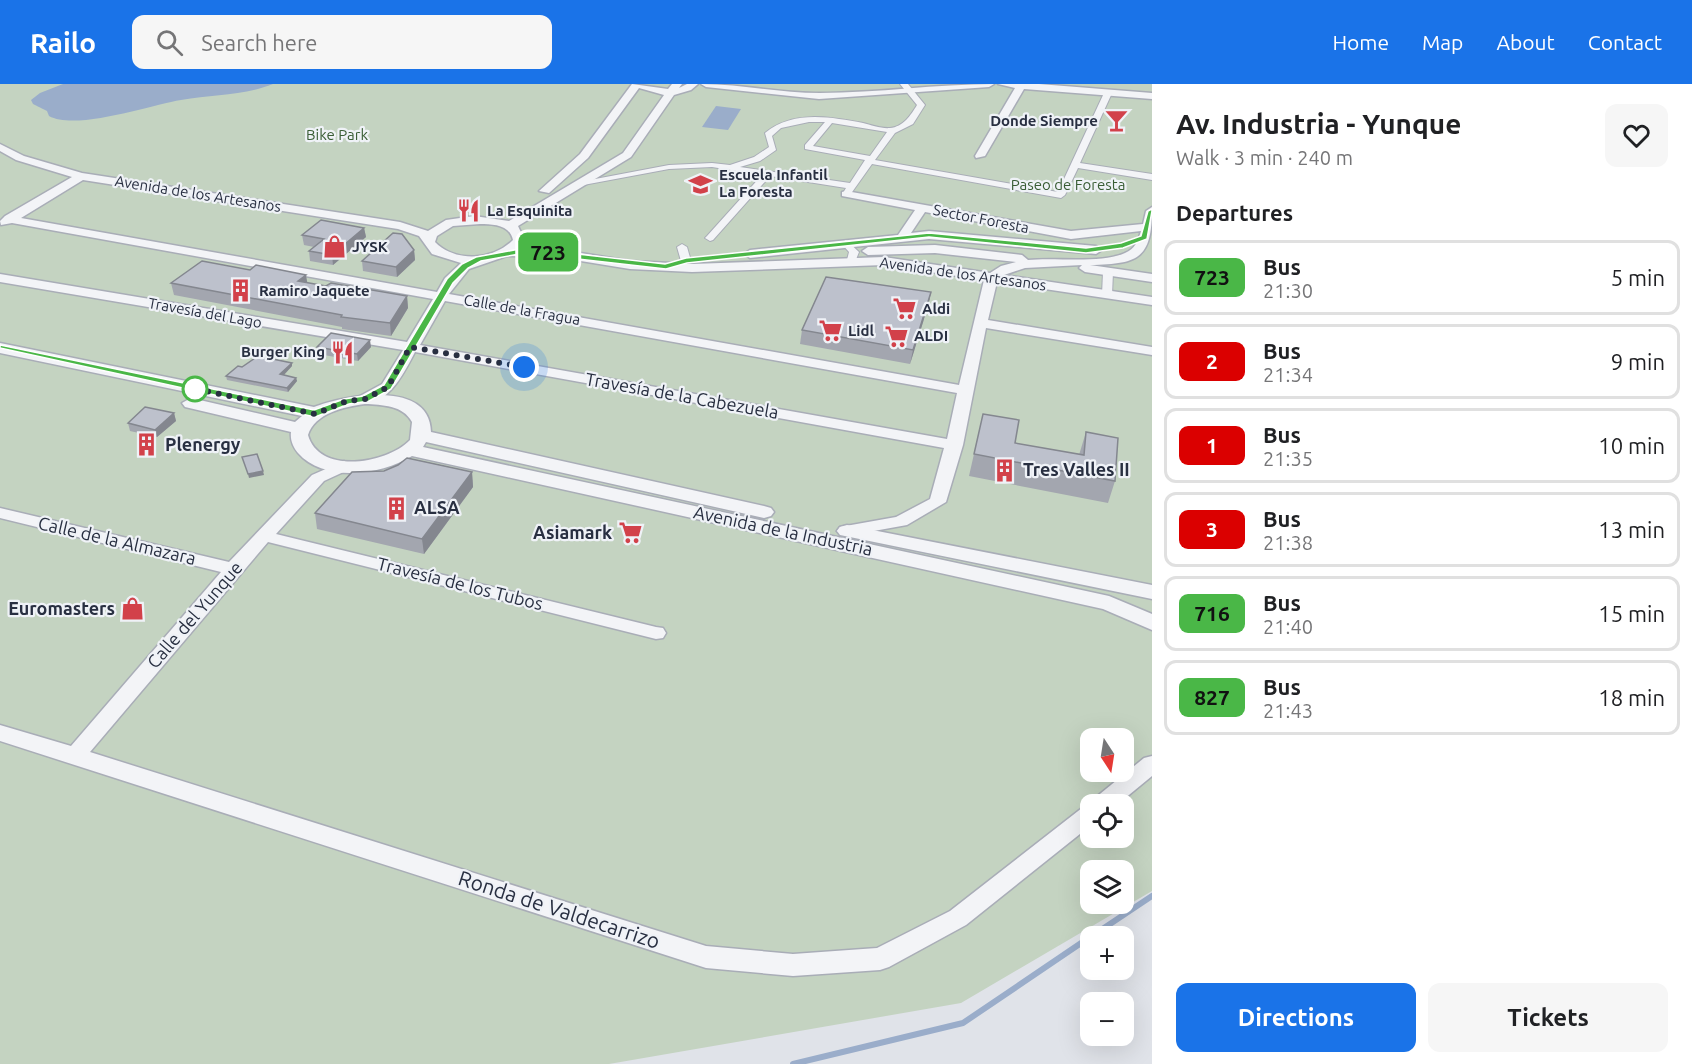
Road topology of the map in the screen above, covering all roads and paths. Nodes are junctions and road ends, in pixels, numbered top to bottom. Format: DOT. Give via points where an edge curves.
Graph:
graph roads {
  1 [pos="637,84"];
  2 [pos="988,84"];
  3 [pos="1003,84"];
  4 [pos="710,85"];
  5 [pos="1021,85"];
  6 [pos="907,87"];
  7 [pos="682,88"];
  8 [pos="1108,93"];
  9 [pos="1152,97"];
  10 [pos="830,122"];
  11 [pos="892,130"];
  12 [pos="0,147"];
  13 [pos="980,156"];
  14 [pos="869,160"];
  15 [pos="1074,165"];
  16 [pos="730,167"];
  17 [pos="768,173"];
  18 [pos="81,176"];
  19 [pos="1152,177"];
  20 [pos="578,183"];
  21 [pos="849,190"];
  22 [pos="921,208"];
  23 [pos="1152,211"];
  24 [pos="486,220"];
  25 [pos="4,222"];
  26 [pos="400,226"];
  27 [pos="510,226"];
  28 [pos="441,227"];
  29 [pos="1146,232"];
  30 [pos="902,237"];
  31 [pos="429,238"];
  32 [pos="710,238"];
  33 [pos="519,241"];
  34 [pos="682,247"];
  35 [pos="507,252"];
  36 [pos="851,252"];
  37 [pos="556,253"];
  38 [pos="447,256"];
  39 [pos="479,259"];
  40 [pos="686,261"];
  41 [pos="1041,262"];
  42 [pos="1015,264"];
  43 [pos="666,267"];
  44 [pos="929,267"];
  45 [pos="1108,272"];
  46 [pos="0,278"];
  47 [pos="991,278"];
  48 [pos="1152,278"];
  49 [pos="450,281"];
  50 [pos="1028,284"];
  51 [pos="1107,295"];
  52 [pos="442,296"];
  53 [pos="1152,301"];
  54 [pos="985,302"];
  55 [pos="981,322"];
  56 [pos="410,347"];
  57 [pos="0,348"];
  58 [pos="1152,351"];
  59 [pos="0,362"];
  60 [pos="964,390"];
  61 [pos="389,394"];
  62 [pos="315,414"];
  63 [pos="301,429"];
  64 [pos="416,443"];
  65 [pos="955,445"];
  66 [pos="318,469"];
  67 [pos="0,513"];
  68 [pos="846,531"];
  69 [pos="264,536"];
  70 [pos="233,569"];
  71 [pos="1152,592"];
  72 [pos="1152,623"];
  73 [pos="656,633"];
  74 [pos="0,734"];
  75 [pos="75,755"];
  76 [pos="1152,764"];
  77 [pos="1115,794"];
  78 [pos="1080,822"];
  1 -- 7 [label="street" via="654,91"];
  1 -- 24 [label="street" via="559,182 513,210"];
  2 -- 6 [label="street"];
  3 -- 5 [label="street"];
  4 -- 6 [label="street" via="819,96"];
  4 -- 7 [label="street"];
  5 -- 8 [label="street"];
  5 -- 13 [label="street"];
  6 -- 11 [label="street" via="921,105 910,122"];
  7 -- 20 [label="street" via="627,155"];
  8 -- 9 [label="street"];
  8 -- 15 [label="street"];
  10 -- 11 [label="street, Sector Foresta"];
  10 -- 14 [label="street" via="808,147"];
  10 -- 16 [label="street, Sector Foresta" via="801,119 774,127 768,135 773,148 767,154"];
  11 -- 14 [label="street"];
  12 -- 18 [label="street, Avenida de los Artesanos" via="20,158"];
  14 -- 15 [label="street" via="1061,195"];
  14 -- 21 [label="street"];
  15 -- 19 [label="street"];
  16 -- 17 [label="street, Sector Foresta"];
  16 -- 20 [label="street, Sector Foresta" via="669,167"];
  17 -- 21 [label="street, Sector Foresta"];
  17 -- 32 [label="street"];
  18 -- 25 [label="street"];
  18 -- 26 [label="street, Avenida de los Artesanos"];
  20 -- 27 [label="street"];
  21 -- 22 [label="street, Sector Foresta"];
  22 -- 29 [label="street, Sector Foresta" via="1071,235"];
  22 -- 30 [label="street, Sector Foresta"];
  23 -- 29 [label="street"];
  24 -- 27 [label="street"];
  24 -- 28 [label="street, Avenida de los Artesanos"];
  25 -- 52 [label="street, Calle de la Fragua"];
  26 -- 28 [label="street, Avenida de los Artesanos"];
  26 -- 31 [label="street, Avenida de los Artesanos"];
  27 -- 33 [label="street"];
  28 -- 31 [label="street"];
  29 -- 30 [label="street, Sector Foresta" via="1123,246 1086,250 953,236"];
  29 -- 41 [label="street" via="1140,249 1131,255"];
  30 -- 36 [label="street, Sector Foresta"];
  31 -- 38 [label="street" via="432,248"];
  33 -- 35 [label="street"];
  33 -- 37 [label="street, Avenida de los Artesanos"];
  34 -- 40 [label="street"];
  35 -- 37 [label="street, Avenida de los Artesanos"];
  35 -- 39 [label="street"];
  36 -- 40 [label="street, Sector Foresta"];
  36 -- 41 [label="street, Avenida de los Artesanos" via="935,249"];
  36 -- 43 [label="street, Avenida de los Artesanos"];
  36 -- 44 [label="street, Avenida de los Artesanos"];
  37 -- 43 [label="street, Avenida de los Artesanos"];
  38 -- 39 [label="street"];
  38 -- 49 [label="street" via="452,264"];
  39 -- 49 [label="street"];
  40 -- 43 [label="street, Sector Foresta"];
  41 -- 42 [label="street"];
  41 -- 45 [label="street, Avenida de los Artesanos"];
  42 -- 47 [label="street"];
  42 -- 50 [label="street" via="1014,275"];
  44 -- 47 [label="street, Avenida de los Artesanos"];
  44 -- 54 [label="street" via="959,277 975,288"];
  45 -- 48 [label="street, Avenida de los Artesanos"];
  45 -- 51 [label="street"];
  46 -- 56 [label="street, Travesía del Lago"];
  47 -- 50 [label="street, Avenida de los Artesanos"];
  47 -- 54 [label="street"];
  49 -- 52 [label="street"];
  50 -- 51 [label="street, Avenida de los Artesanos"];
  51 -- 53 [label="street, Avenida de los Artesanos"];
  52 -- 56 [label="street"];
  52 -- 60 [label="street, Calle de la Fragua"];
  54 -- 55 [label="street"];
  55 -- 58 [label="street"];
  55 -- 60 [label="street"];
  56 -- 61 [label="street"];
  56 -- 65 [label="street, Travesía de la Cabezuela"];
  57 -- 62 [label="street"];
  59 -- 63 [label="street"];
  60 -- 65 [label="street"];
  61 -- 62 [label="street" via="338,404"];
  61 -- 64 [label="street" via="418,415 423,425"];
  62 -- 63 [label="street"];
  63 -- 66 [label="street" via="299,441"];
  64 -- 66 [label="street" via="381,463"];
  64 -- 68 [label="street, Avenida de la Industria"];
  64 -- 72 [label="street, Avenida de la Industria" via="1109,603"];
  65 -- 68 [label="street" via="938,502 901,521"];
  66 -- 69 [label="street, Calle del Yunque"];
  67 -- 70 [label="street, Calle de la Almazara"];
  68 -- 71 [label="street, Avenida de la Industria"];
  69 -- 70 [label="street, Calle del Yunque"];
  69 -- 73 [label="street, Travesía de los Tubos"];
  70 -- 75 [label="street, Calle del Yunque"];
  74 -- 75 [label="street, Ronda de Valdecarrizo"];
  75 -- 78 [label="street, Ronda de Valdecarrizo" via="706,957 793,965 880,959 958,918"];
  76 -- 77 [label="street"];
}
